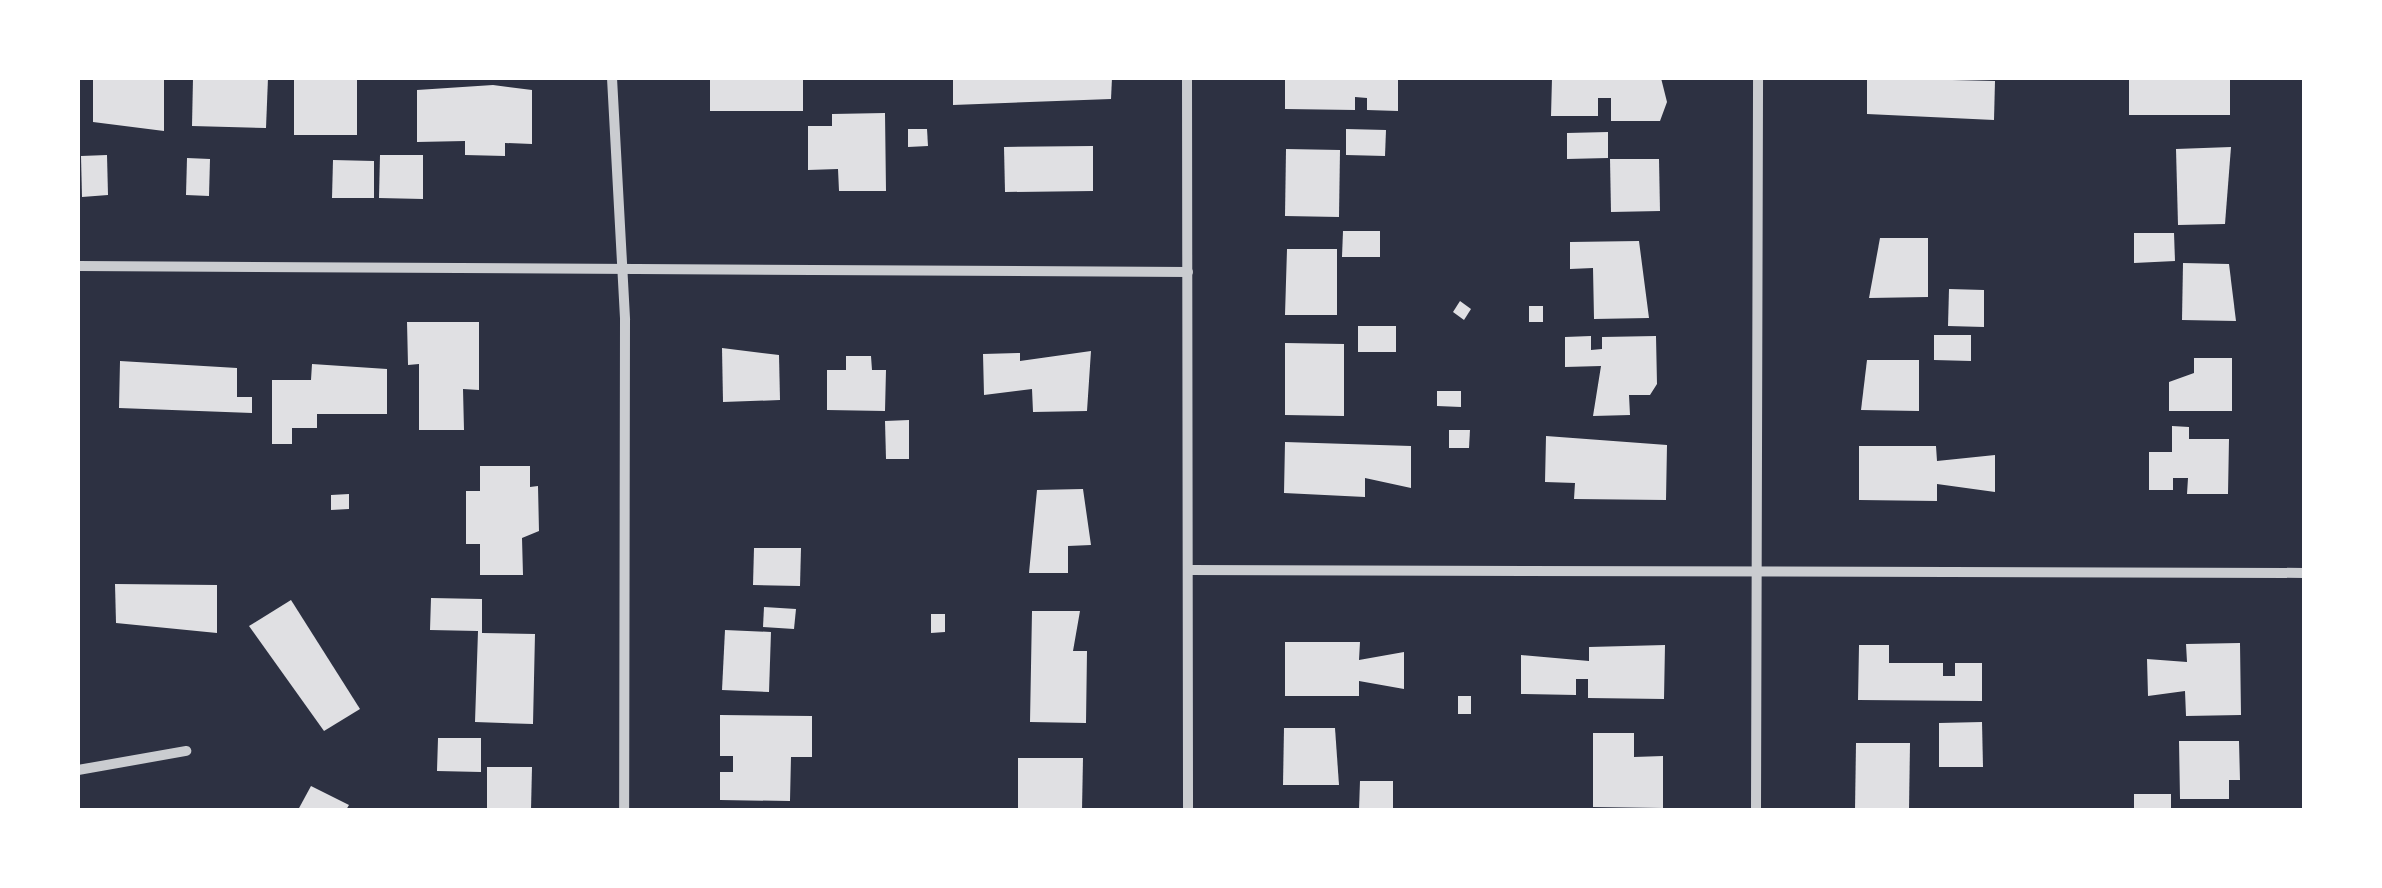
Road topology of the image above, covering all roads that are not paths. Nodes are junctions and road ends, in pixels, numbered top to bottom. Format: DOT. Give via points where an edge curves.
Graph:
graph roads {
  1 [pos="612,78"];
  2 [pos="1187,78"];
  3 [pos="1758,78"];
  4 [pos="78,266"];
  5 [pos="616,266"];
  6 [pos="1188,272"];
  7 [pos="1189,570"];
  8 [pos="1757,570"];
  9 [pos="2304,573"];
  10 [pos="186,751"];
  11 [pos="78,770"];
  12 [pos="624,810"];
  13 [pos="1188,810"];
  14 [pos="1756,810"];
  1 -- 5 [label="street"];
  2 -- 6 [label="street"];
  3 -- 8 [label="street"];
  4 -- 5 [label="street"];
  5 -- 6 [label="street"];
  5 -- 12 [label="street" via="625,320"];
  6 -- 7 [label="street"];
  7 -- 8 [label="street"];
  7 -- 13 [label="street"];
  8 -- 9 [label="street"];
  8 -- 14 [label="street"];
  10 -- 11 [label="street"];
}
